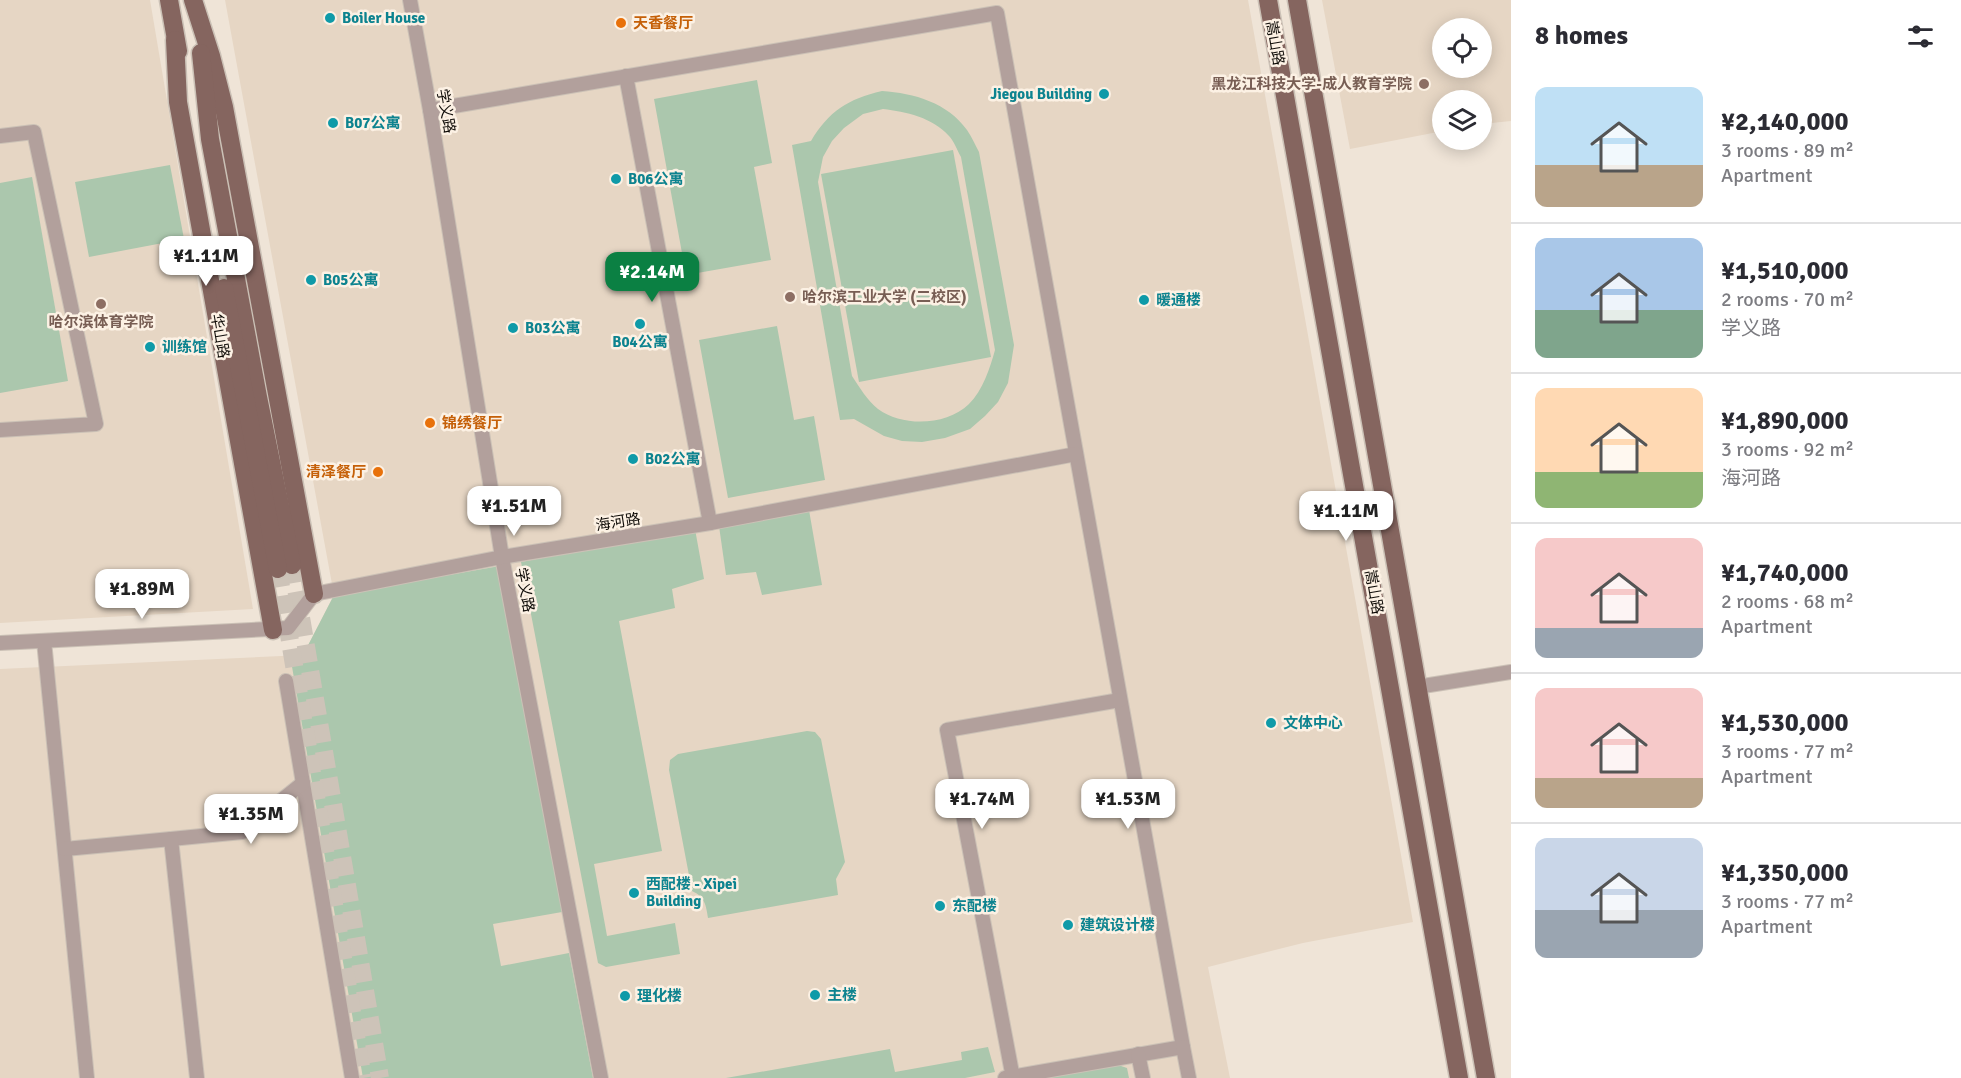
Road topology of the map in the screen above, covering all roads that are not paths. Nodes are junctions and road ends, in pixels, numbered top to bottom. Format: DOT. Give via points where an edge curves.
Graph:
graph roads {
  1 [pos="170,0"];
  2 [pos="193,0"];
  3 [pos="410,0"];
  4 [pos="1268,0"];
  5 [pos="1297,0"];
  6 [pos="175,40"];
  7 [pos="626,76"];
  8 [pos="430,110"];
  9 [pos="0,136"];
  10 [pos="0,430"];
  11 [pos="1076,454"];
  12 [pos="710,524"];
  13 [pos="502,557"];
  14 [pos="314,594"];
  15 [pos="280,629"];
  16 [pos="44,641"];
  17 [pos="0,643"];
  18 [pos="1511,672"];
  19 [pos="286,681"];
  20 [pos="1417,687"];
  21 [pos="1120,700"];
  22 [pos="303,783"];
  23 [pos="171,839"];
  24 [pos="65,849"];
  25 [pos="1183,1047"];
  26 [pos="1138,1054"];
  27 [pos="87,1078"];
  28 [pos="197,1078"];
  29 [pos="352,1078"];
  30 [pos="602,1078"];
  31 [pos="1010,1078"];
  32 [pos="1143,1078"];
  33 [pos="1189,1078"];
  34 [pos="1460,1078"];
  35 [pos="1486,1078"];
  1 -- 6 [label="main road"];
  2 -- 6 [label="main road, 华山路" via="210,139 285,567"];
  2 -- 14 [label="main road" via="224,107"];
  3 -- 8 [label="street, 学义路"];
  4 -- 34 [label="main road, 嵩山路"];
  5 -- 20 [label="main road, 嵩山路"];
  6 -- 15 [label="main road, 华山路" via="178,102"];
  7 -- 8 [label="street"];
  7 -- 11 [label="street" via="997,13"];
  7 -- 12 [label="street"];
  8 -- 13 [label="street, 学义路"];
  9 -- 10 [label="street" via="34,132 96,424"];
  11 -- 12 [label="street, 海河路"];
  11 -- 21 [label="street"];
  12 -- 13 [label="street, 海河路"];
  13 -- 14 [label="street, 海河路"];
  13 -- 30 [label="street, 学义路"];
  14 -- 15 [label="street"];
  15 -- 16 [label="street"];
  16 -- 17 [label="street"];
  16 -- 24 [label="street"];
  18 -- 20 [label="street"];
  19 -- 22 [label="street"];
  20 -- 35 [label="main road, 嵩山路"];
  21 -- 25 [label="street"];
  21 -- 31 [label="street" via="947,730"];
  22 -- 23 [label="street" via="242,832"];
  22 -- 29 [label="street"];
  23 -- 24 [label="street"];
  23 -- 28 [label="street"];
  24 -- 27 [label="street"];
  25 -- 26 [label="street"];
  25 -- 33 [label="street"];
  26 -- 31 [label="street"];
  26 -- 32 [label="street"];
}
